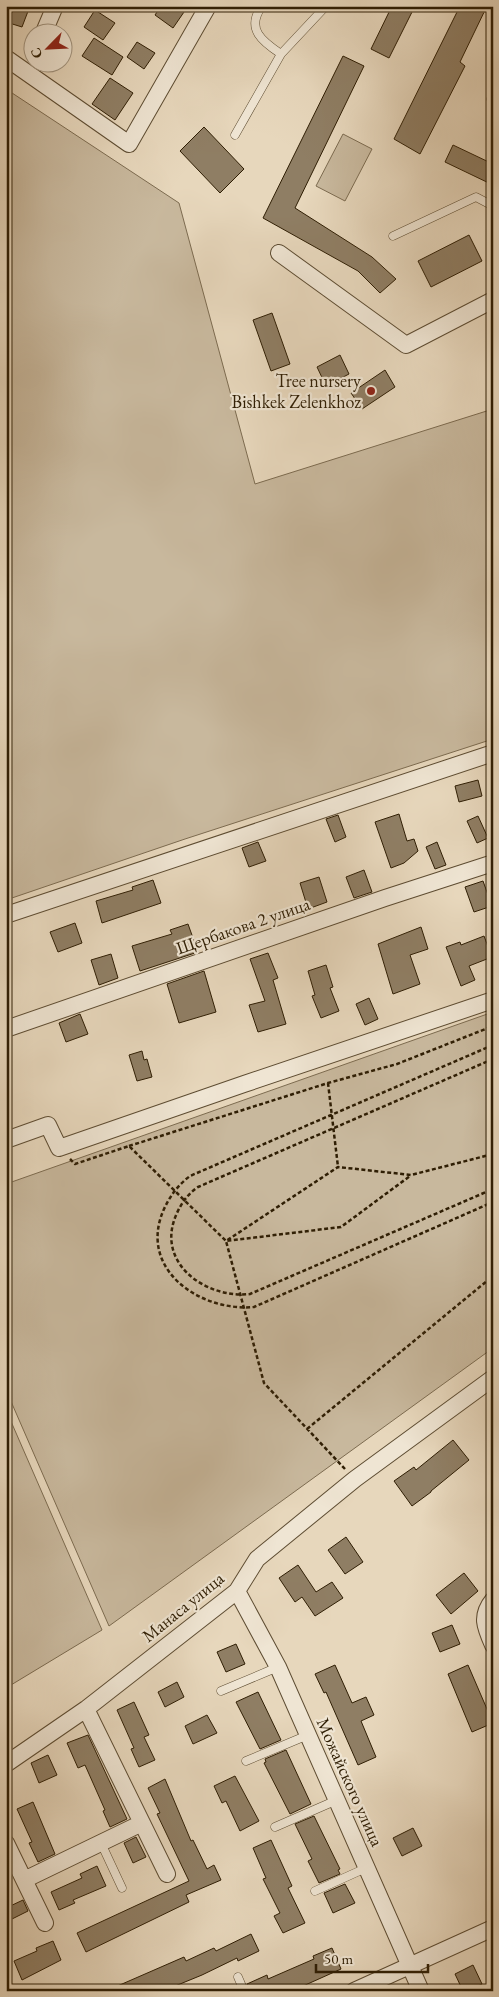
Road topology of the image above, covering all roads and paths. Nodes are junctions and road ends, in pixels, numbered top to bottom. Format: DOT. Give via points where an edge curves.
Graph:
graph roads {
  1 [pos="55,6"];
  2 [pos="208,6"];
  3 [pos="262,6"];
  4 [pos="326,6"];
  5 [pos="48,22"];
  6 [pos="281,54"];
  7 [pos="6,58"];
  8 [pos="22,63"];
  9 [pos="38,72"];
  10 [pos="235,135"];
  11 [pos="493,206"];
  12 [pos="393,236"];
  13 [pos="279,253"];
  14 [pos="493,300"];
  15 [pos="493,753"];
  16 [pos="493,863"];
  17 [pos="6,915"];
  18 [pos="493,1000"];
  19 [pos="493,1026"];
  20 [pos="6,1029"];
  21 [pos="493,1045"];
  22 [pos="493,1059"];
  23 [pos="328,1082"];
  24 [pos="332,1115"];
  25 [pos="334,1128"];
  26 [pos="6,1140"];
  27 [pos="129,1146"];
  28 [pos="59,1148"];
  29 [pos="493,1154"];
  30 [pos="338,1167"];
  31 [pos="411,1175"];
  32 [pos="493,1189"];
  33 [pos="175,1191"];
  34 [pos="184,1200"];
  35 [pos="493,1202"];
  36 [pos="226,1242"];
  37 [pos="493,1276"];
  38 [pos="240,1295"];
  39 [pos="244,1308"];
  40 [pos="493,1378"];
  41 [pos="307,1428"];
  42 [pos="355,1479"];
  43 [pos="237,1591"];
  44 [pos="493,1600"];
  45 [pos="493,1644"];
  46 [pos="278,1667"];
  47 [pos="221,1691"];
  48 [pos="86,1709"];
  49 [pos="308,1735"];
  50 [pos="246,1761"];
  51 [pos="6,1764"];
  52 [pos="337,1800"];
  53 [pos="142,1823"];
  54 [pos="275,1827"];
  55 [pos="6,1843"];
  56 [pos="101,1843"];
  57 [pos="366,1868"];
  58 [pos="167,1874"];
  59 [pos="24,1880"];
  60 [pos="122,1888"];
  61 [pos="315,1891"];
  62 [pos="45,1923"];
  63 [pos="493,1928"];
  64 [pos="410,1966"];
  65 [pos="238,1977"];
  66 [pos="244,1991"];
  67 [pos="354,1991"];
  68 [pos="421,1991"];
  1 -- 5 [label="street"];
  2 -- 9 [label="street" via="129,144"];
  3 -- 6 [label="lane" via="256,14 256,29 262,42"];
  4 -- 6 [label="lane"];
  6 -- 10 [label="lane"];
  7 -- 8 [label="street"];
  11 -- 12 [label="lane" via="476,197"];
  13 -- 14 [label="street" via="406,345"];
  15 -- 17 [label="street"];
  16 -- 20 [label="street, Щербакова 2 улица"];
  18 -- 28 [label="street"];
  19 -- 23 [label="path" via="397,1064"];
  21 -- 24 [label="path"];
  22 -- 25 [label="path"];
  23 -- 24 [label="path"];
  23 -- 27 [label="path"];
  24 -- 25 [label="path"];
  24 -- 33 [label="path" via="190,1176"];
  25 -- 30 [label="path"];
  25 -- 34 [label="path" via="198,1187"];
  26 -- 28 [label="street" via="48,1125"];
  27 -- 28 [label="path" via="75,1164"];
  27 -- 33 [label="path"];
  29 -- 31 [label="path"];
  30 -- 31 [label="path"];
  30 -- 36 [label="path"];
  31 -- 36 [label="path" via="341,1228"];
  32 -- 38 [label="path" via="250,1294"];
  33 -- 34 [label="path"];
  33 -- 39 [label="path" via="161,1216 157,1232 158,1250 167,1269 179,1285 199,1297 222,1306"];
  34 -- 36 [label="path"];
  34 -- 38 [label="path" via="171,1232 178,1263 189,1276 205,1286 224,1294"];
  35 -- 39 [label="path" via="278,1298"];
  36 -- 38 [label="path"];
  37 -- 41 [label="path"];
  38 -- 39 [label="path"];
  39 -- 41 [label="path" via="264,1383"];
  40 -- 42 [label="street, Манаса улица"];
  41 -- 42 [label="path"];
  42 -- 43 [label="street, Манаса улица" via="258,1559"];
  43 -- 46 [label="street, Можайского улица"];
  43 -- 48 [label="street, Манаса улица"];
  44 -- 45 [label="street" via="485,1612 484,1626"];
  46 -- 47 [label="lane"];
  46 -- 49 [label="street, Можайского улица"];
  48 -- 51 [label="street, Манаса улица"];
  48 -- 53 [label="street"];
  49 -- 50 [label="lane"];
  49 -- 52 [label="street, Можайского улица"];
  52 -- 54 [label="lane"];
  52 -- 57 [label="street, Можайского улица"];
  53 -- 56 [label="street"];
  53 -- 58 [label="street"];
  55 -- 59 [label="street"];
  56 -- 59 [label="street"];
  56 -- 60 [label="lane"];
  57 -- 61 [label="lane"];
  57 -- 64 [label="street, Можайского улица"];
  59 -- 62 [label="street"];
  63 -- 64 [label="street"];
  64 -- 67 [label="street"];
  64 -- 68 [label="street, Можайского улица"];
  65 -- 66 [label="lane"];
}
